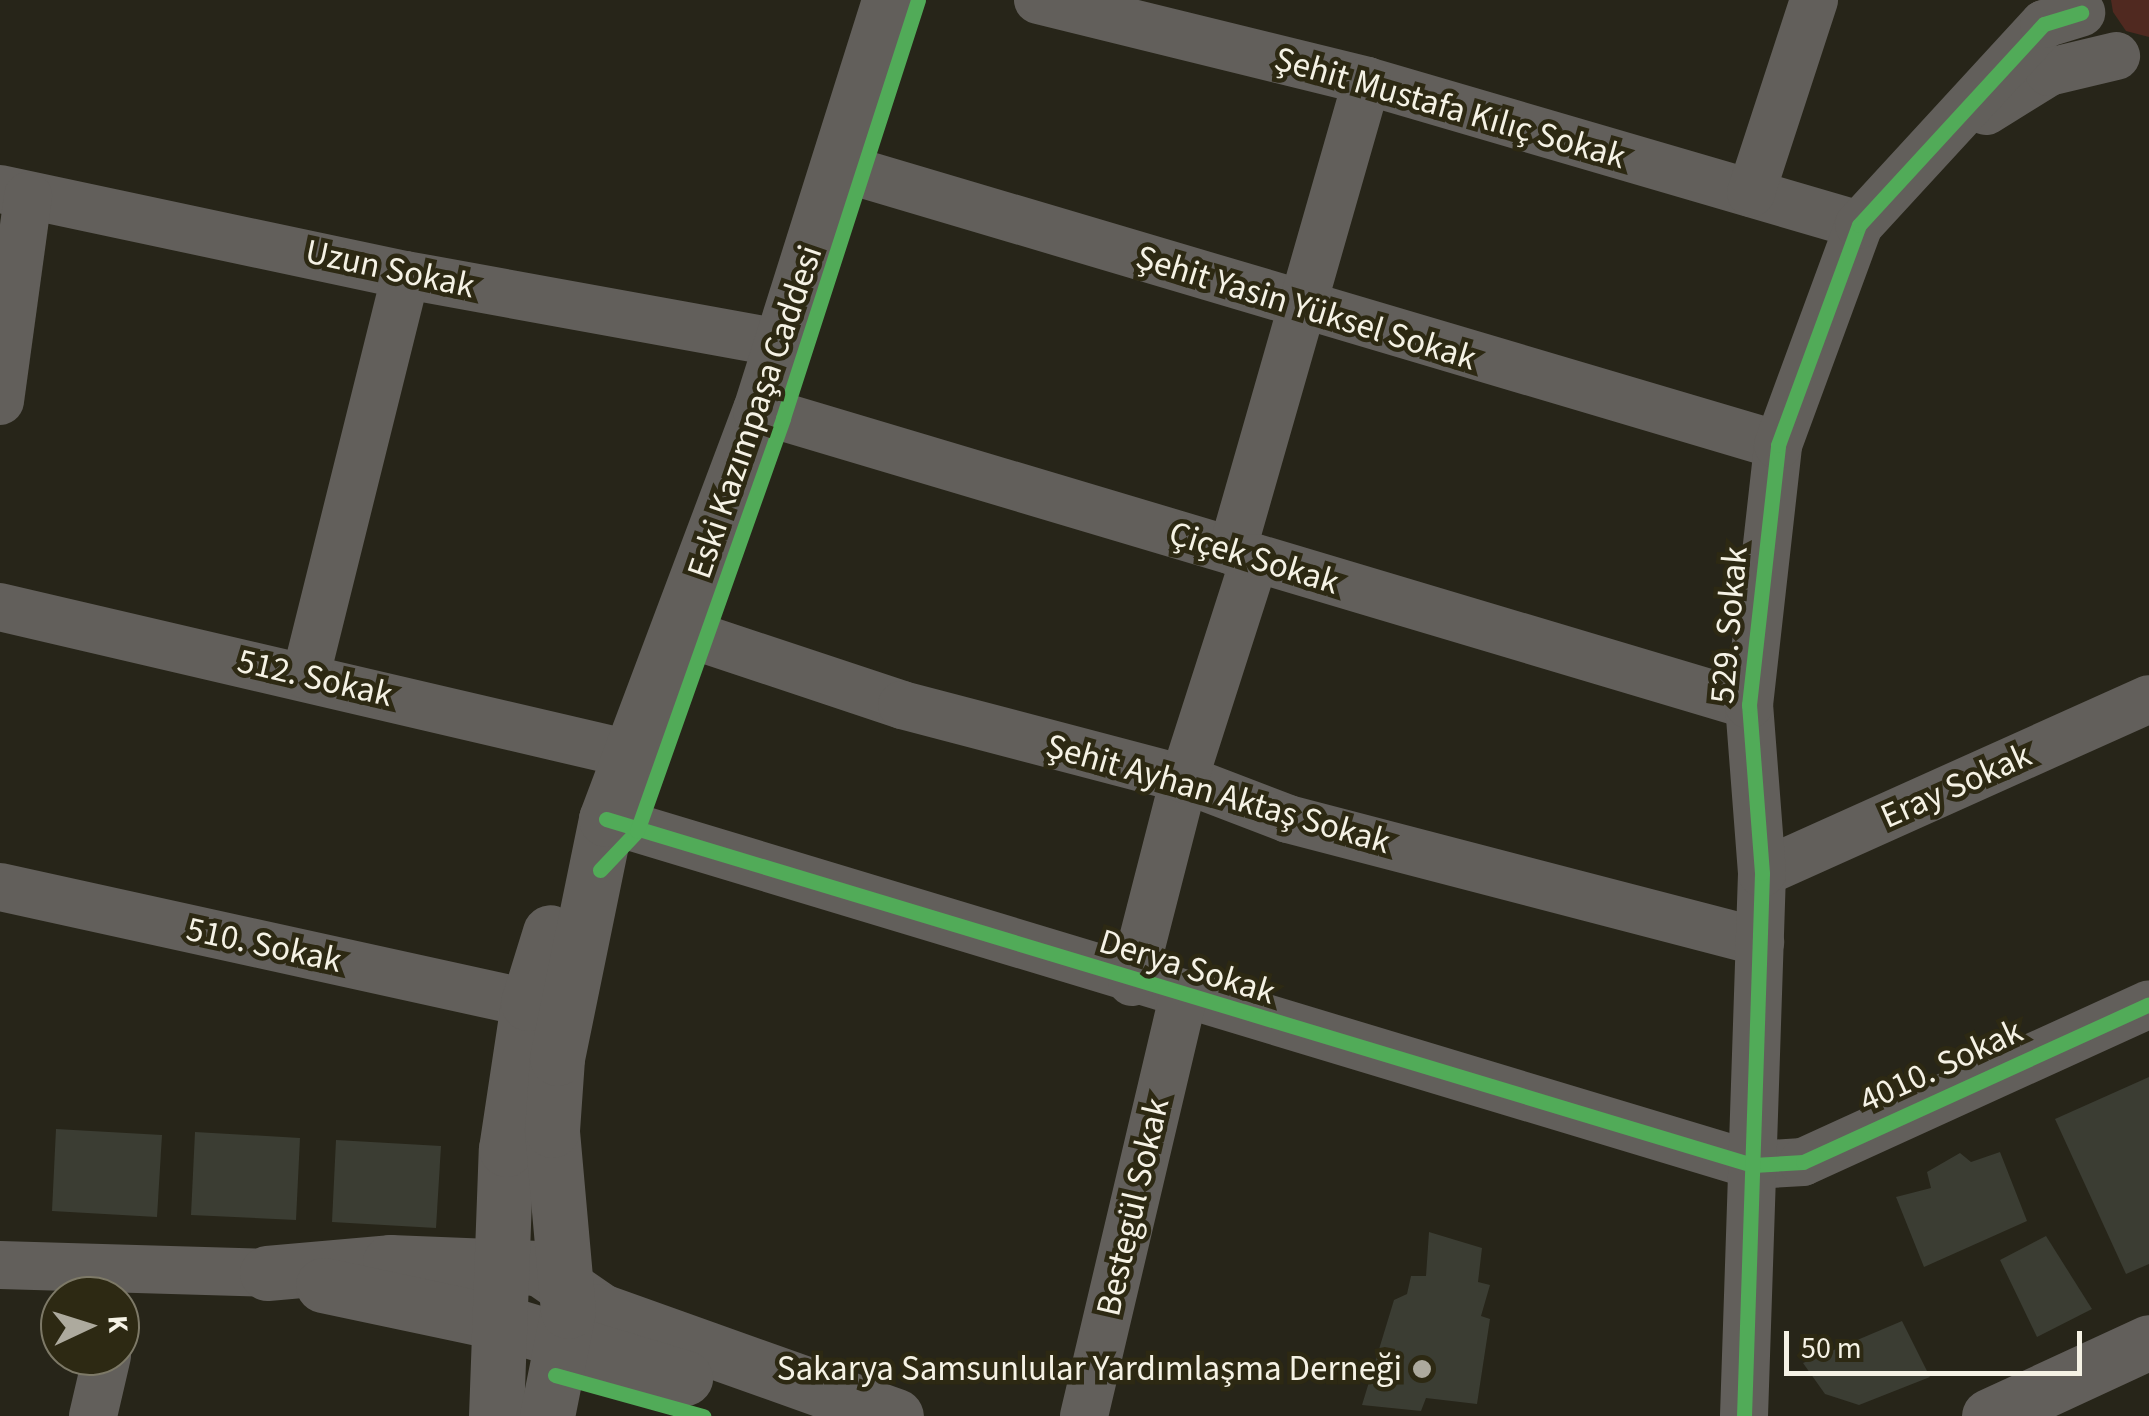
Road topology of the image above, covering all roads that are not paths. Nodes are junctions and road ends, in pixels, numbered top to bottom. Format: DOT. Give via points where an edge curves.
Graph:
graph roads {
  1 [pos="889,0"];
  2 [pos="1038,0"];
  3 [pos="1814,0"];
  4 [pos="2079,3"];
  5 [pos="2138,63"];
  6 [pos="1367,81"];
  7 [pos="1950,134"];
  8 [pos="836,166"];
  9 [pos="14,193"];
  10 [pos="1751,193"];
  11 [pos="1860,226"];
  12 [pos="406,275"];
  13 [pos="1302,308"];
  14 [pos="781,343"];
  15 [pos="0,401"];
  16 [pos="760,410"];
  17 [pos="1778,446"];
  18 [pos="1244,555"];
  19 [pos="0,607"];
  20 [pos="680,631"];
  21 [pos="306,675"];
  22 [pos="2149,699"];
  23 [pos="1749,706"];
  24 [pos="629,754"];
  25 [pos="1184,779"];
  26 [pos="606,819"];
  27 [pos="1762,873"];
  28 [pos="0,887"];
  29 [pos="1760,942"];
  30 [pos="1132,982"];
  31 [pos="1183,998"];
  32 [pos="528,1003"];
  33 [pos="2149,1004"];
  34 [pos="1754,1165"];
  35 [pos="500,1263"];
  36 [pos="0,1265"];
  37 [pos="266,1274"];
  38 [pos="72,1276"];
  39 [pos="566,1282"];
  40 [pos="140,1283"];
  41 [pos="497,1322"];
  42 [pos="562,1342"];
  43 [pos="2149,1342"];
  44 [pos="101,1376"];
  45 [pos="92,1416"];
  46 [pos="496,1416"];
  47 [pos="547,1416"];
  48 [pos="808,1416"];
  49 [pos="896,1416"];
  50 [pos="1084,1416"];
  51 [pos="1744,1416"];
  52 [pos="1989,1416"];
  1 -- 8 [label="street, Eski Kazımpaşa Caddesi"];
  2 -- 6 [label="street, Şehit Mustafa Kılıç Sokak"];
  3 -- 10 [label="street"];
  4 -- 5 [label="street" via="2098,44"];
  4 -- 7 [label="street, 529. Sokak" via="2044,24"];
  5 -- 7 [label="street, 529. Sokak" via="2049,72"];
  6 -- 10 [label="street, Şehit Mustafa Kılıç Sokak"];
  6 -- 13 [label="street"];
  7 -- 11 [label="street, 529. Sokak"];
  8 -- 13 [label="street, Şehit Yasin Yüksel Sokak"];
  8 -- 14 [label="street, Eski Kazımpaşa Caddesi"];
  9 -- 12 [label="street, Uzun Sokak"];
  9 -- 15 [label="street"];
  10 -- 11 [label="street, Şehit Mustafa Kılıç Sokak"];
  11 -- 17 [label="street, 529. Sokak"];
  12 -- 14 [label="street, Uzun Sokak"];
  12 -- 21 [label="street"];
  13 -- 17 [label="street, Şehit Yasin Yüksel Sokak"];
  13 -- 18 [label="street"];
  14 -- 16 [label="street, Eski Kazımpaşa Caddesi"];
  16 -- 18 [label="street, Çiçek Sokak"];
  16 -- 20 [label="street, Eski Kazımpaşa Caddesi"];
  17 -- 23 [label="street, 529. Sokak"];
  18 -- 23 [label="street, Çiçek Sokak"];
  18 -- 25 [label="street"];
  19 -- 21 [label="street, 512. Sokak"];
  20 -- 24 [label="street, Eski Kazımpaşa Caddesi"];
  20 -- 25 [label="street, Şehit Ayhan Aktaş Sokak" via="902,706"];
  21 -- 24 [label="street, 512. Sokak"];
  22 -- 27 [label="street, Eray Sokak"];
  23 -- 27 [label="street, 529. Sokak"];
  24 -- 26 [label="street, Eski Kazımpaşa Caddesi"];
  25 -- 29 [label="street, Şehit Ayhan Aktaş Sokak" via="1288,819"];
  25 -- 30 [label="street"];
  26 -- 30 [label="street, Derya Sokak"];
  26 -- 32 [label="street, Eski Kazımpaşa Caddesi" via="577,853"];
  26 -- 39 [label="street, Eski Kazımpaşa Caddesi" via="557,1058 552,1130"];
  27 -- 29 [label="street, 529. Sokak"];
  28 -- 32 [label="street, 510. Sokak"];
  29 -- 34 [label="street, 529. Sokak"];
  30 -- 31 [label="street, Derya Sokak"];
  31 -- 34 [label="street, Derya Sokak"];
  31 -- 50 [label="street, Bestegül Sokak"];
  32 -- 35 [label="street, Eski Kazımpaşa Caddesi" via="506,1149"];
  33 -- 34 [label="street, 4010. Sokak" via="1804,1162"];
  34 -- 51 [label="street, 529. Sokak"];
  35 -- 37 [label="street" via="390,1262"];
  35 -- 39 [label="street" via="539,1268"];
  35 -- 41 [label="street, Eski Kazımpaşa Caddesi"];
  36 -- 38 [label="street"];
  37 -- 40 [label="street"];
  37 -- 41 [label="street"];
  39 -- 42 [label="street, Eski Kazımpaşa Caddesi"];
  39 -- 49 [label="street" via="601,1311"];
  41 -- 42 [label="street"];
  41 -- 46 [label="street, Eski Kazımpaşa Caddesi"];
  42 -- 47 [label="street, Eski Kazımpaşa Caddesi"];
  42 -- 48 [label="street"];
  43 -- 52 [label="street"];
  44 -- 45 [label="street"];
}
